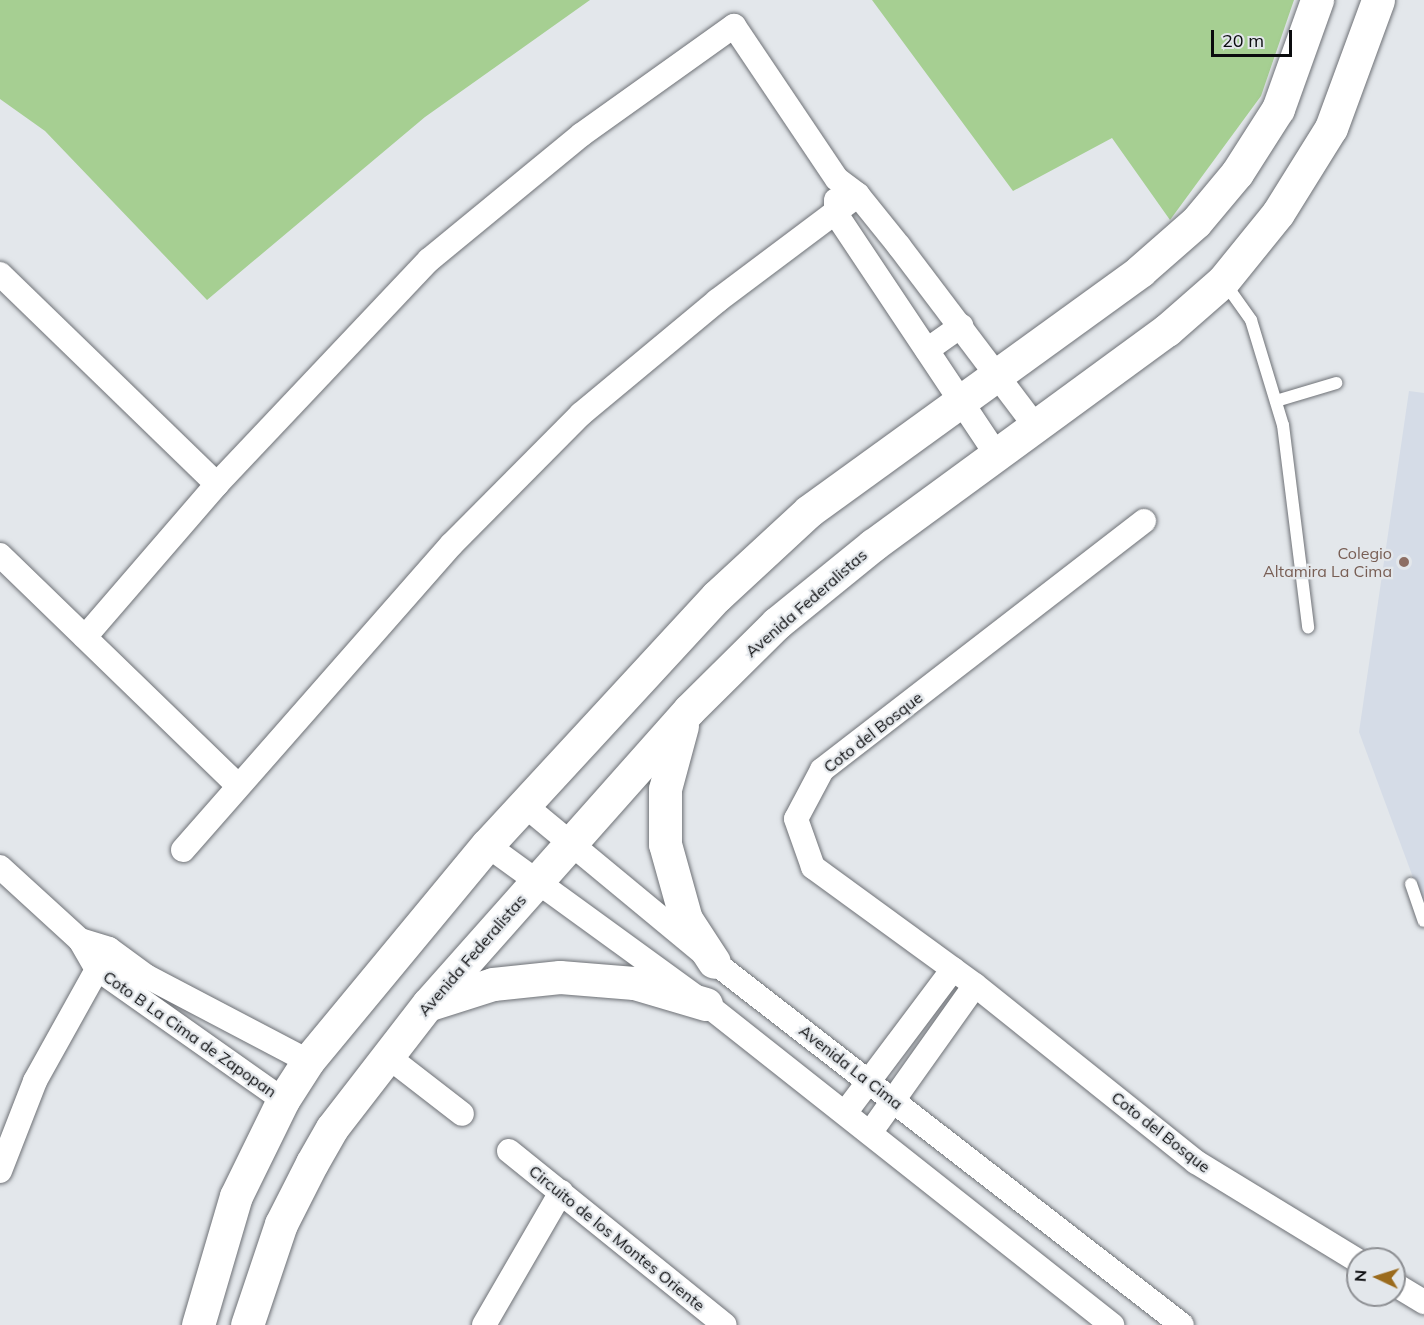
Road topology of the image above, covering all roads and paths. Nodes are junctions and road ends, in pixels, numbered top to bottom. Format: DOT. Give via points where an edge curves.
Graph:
graph roads {
  1 [pos="1317,0"];
  2 [pos="1378,0"];
  3 [pos="837,179"];
  4 [pos="858,195"];
  5 [pos="836,214"];
  6 [pos="0,274"];
  7 [pos="1223,280"];
  8 [pos="961,326"];
  9 [pos="927,350"];
  10 [pos="998,373"];
  11 [pos="1336,383"];
  12 [pos="961,400"];
  13 [pos="1276,401"];
  14 [pos="1035,426"];
  15 [pos="997,455"];
  16 [pos="217,484"];
  17 [pos="1144,522"];
  18 [pos="0,555"];
  19 [pos="1308,627"];
  20 [pos="85,637"];
  21 [pos="689,710"];
  22 [pos="237,784"];
  23 [pos="523,804"];
  24 [pos="572,843"];
  25 [pos="487,845"];
  26 [pos="183,850"];
  27 [pos="0,867"];
  28 [pos="537,882"];
  29 [pos="1411,884"];
  30 [pos="1424,921"];
  31 [pos="103,959"];
  32 [pos="714,962"];
  33 [pos="953,969"];
  34 [pos="975,985"];
  35 [pos="428,1004"];
  36 [pos="706,1004"];
  37 [pos="924,1008"];
  38 [pos="948,1024"];
  39 [pos="896,1046"];
  40 [pos="386,1055"];
  41 [pos="308,1061"];
  42 [pos="920,1064"];
  43 [pos="870,1080"];
  44 [pos="283,1100"];
  45 [pos="894,1100"];
  46 [pos="845,1113"];
  47 [pos="462,1114"];
  48 [pos="870,1133"];
  49 [pos="509,1150"];
  50 [pos="0,1171"];
  51 [pos="561,1192"];
  52 [pos="1346,1254"];
  53 [pos="1406,1291"];
  54 [pos="1424,1302"];
  55 [pos="723,1324"];
  56 [pos="198,1325"];
  57 [pos="248,1325"];
  58 [pos="484,1325"];
  59 [pos="1112,1325"];
  60 [pos="1182,1325"];
  1 -- 10 [label="street" via="1278,109 1237,173 1196,222 1140,270"];
  2 -- 7 [label="street, Avenida Federalistas" via="1331,128 1278,213"];
  3 -- 4 [label="street"];
  3 -- 5 [label="street"];
  3 -- 16 [label="street" via="734,26 581,135 429,260"];
  4 -- 5 [label="street"];
  4 -- 8 [label="street"];
  5 -- 9 [label="street"];
  5 -- 22 [label="street" via="717,301 581,414 452,544"];
  6 -- 16 [label="street"];
  7 -- 13 [label="lane" via="1251,320"];
  7 -- 14 [label="street, Avenida Federalistas" via="1167,330"];
  8 -- 9 [label="street"];
  8 -- 10 [label="street"];
  9 -- 12 [label="street"];
  10 -- 12 [label="street"];
  10 -- 14 [label="street"];
  11 -- 13 [label="lane"];
  12 -- 15 [label="street"];
  12 -- 23 [label="street" via="809,511 750,565"];
  13 -- 19 [label="lane" via="1297,514"];
  14 -- 15 [label="street, Avenida Federalistas"];
  15 -- 21 [label="street, Avenida Federalistas" via="777,623"];
  16 -- 20 [label="street"];
  17 -- 33 [label="street, Coto del Bosque" via="822,770 796,819 813,867"];
  18 -- 20 [label="street"];
  20 -- 22 [label="street"];
  21 -- 24 [label="street, Avenida Federalistas"];
  21 -- 32 [label="street" via="665,789 665,844 686,919"];
  22 -- 26 [label="street"];
  23 -- 24 [label="street, Avenida La Cima"];
  23 -- 25 [label="street"];
  24 -- 28 [label="street, Avenida Federalistas"];
  24 -- 32 [label="street, Avenida La Cima"];
  25 -- 28 [label="street"];
  25 -- 41 [label="street"];
  27 -- 31 [label="street, Coto B La Cima de Zapopan"];
  28 -- 35 [label="street, Avenida Federalistas"];
  28 -- 36 [label="street"];
  29 -- 30 [label="lane"];
  31 -- 41 [label="street, Coto B La Cima de Zapopan" via="146,976"];
  31 -- 44 [label="street, Coto B La Cima de Zapopan"];
  31 -- 50 [label="street, Coto B La Cima de Zapopan" via="35,1081"];
  32 -- 43 [label="street, Avenida La Cima"];
  33 -- 34 [label="street, Coto del Bosque"];
  33 -- 37 [label="street"];
  34 -- 38 [label="street"];
  34 -- 52 [label="street, Coto del Bosque" via="1196,1162"];
  35 -- 36 [label="street" via="493,984 560,977 634,983"];
  35 -- 40 [label="street, Avenida Federalistas"];
  36 -- 46 [label="street"];
  37 -- 38 [label="street"];
  37 -- 39 [label="street"];
  38 -- 42 [label="street"];
  39 -- 42 [label="street"];
  39 -- 43 [label="street"];
  40 -- 47 [label="street"];
  40 -- 57 [label="street, Avenida Federalistas" via="312,1163 281,1224"];
  41 -- 44 [label="street"];
  42 -- 45 [label="street"];
  43 -- 45 [label="street, Avenida La Cima"];
  43 -- 46 [label="street"];
  44 -- 56 [label="street" via="236,1196"];
  45 -- 48 [label="street"];
  45 -- 60 [label="street, Avenida La Cima"];
  46 -- 48 [label="street"];
  48 -- 59 [label="street"];
  49 -- 51 [label="street, Circuito de los Montes Oriente"];
  51 -- 55 [label="street, Circuito de los Montes Oriente"];
  51 -- 58 [label="street"];
  53 -- 54 [label="street"];
}
